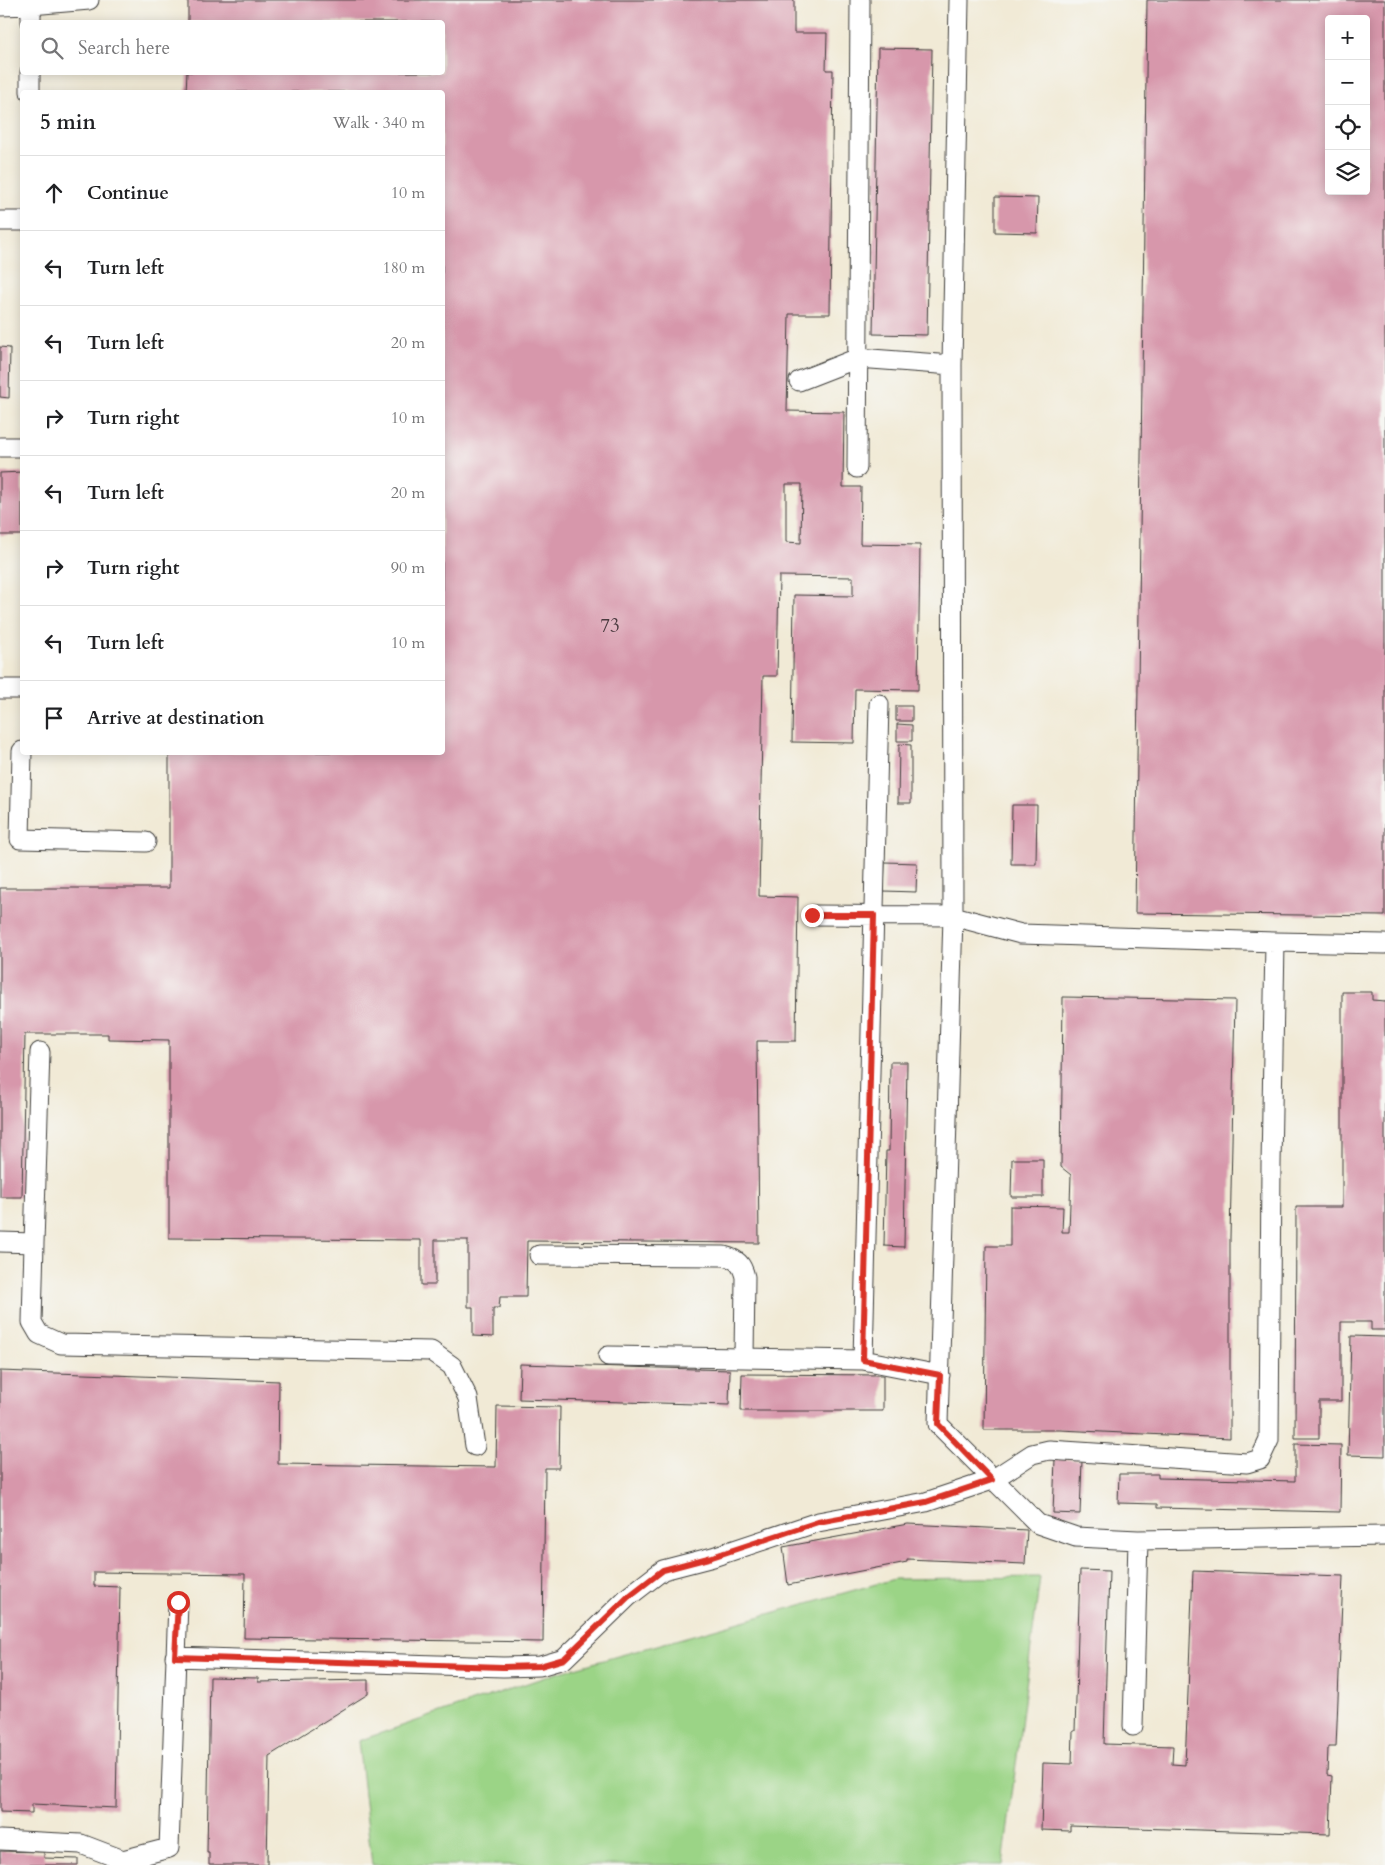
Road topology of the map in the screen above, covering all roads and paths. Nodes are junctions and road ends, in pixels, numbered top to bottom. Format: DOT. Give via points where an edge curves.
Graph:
graph roads {
  1 [pos="89,0"];
  2 [pos="860,0"];
  3 [pos="959,0"];
  4 [pos="0,6"];
  5 [pos="31,14"];
  6 [pos="30,75"];
  7 [pos="30,90"];
  8 [pos="0,221"];
  9 [pos="20,221"];
  10 [pos="858,358"];
  11 [pos="952,365"];
  12 [pos="799,381"];
  13 [pos="0,447"];
  14 [pos="20,447"];
  15 [pos="857,468"];
  16 [pos="0,689"];
  17 [pos="20,689"];
  18 [pos="878,704"];
  19 [pos="22,755"];
  20 [pos="146,842"];
  21 [pos="812,915"];
  22 [pos="874,915"];
  23 [pos="953,916"];
  24 [pos="1275,942"];
  25 [pos="1385,944"];
  26 [pos="40,1052"];
  27 [pos="0,1242"];
  28 [pos="34,1244"];
  29 [pos="539,1255"];
  30 [pos="608,1356"];
  31 [pos="744,1358"];
  32 [pos="863,1360"];
  33 [pos="940,1375"];
  34 [pos="475,1446"];
  35 [pos="992,1480"];
  36 [pos="1385,1536"];
  37 [pos="1138,1540"];
  38 [pos="178,1602"];
  39 [pos="175,1657"];
  40 [pos="1133,1726"];
  41 [pos="0,1840"];
  42 [pos="123,1863"];
  1 -- 5 [label="lane"];
  2 -- 10 [label="lane"];
  3 -- 11 [label="lane"];
  4 -- 5 [label="lane"];
  6 -- 7 [label="lane"];
  8 -- 9 [label="lane"];
  10 -- 11 [label="lane"];
  10 -- 12 [label="lane"];
  10 -- 15 [label="lane"];
  11 -- 23 [label="lane"];
  13 -- 14 [label="lane"];
  16 -- 17 [label="lane"];
  18 -- 22 [label="lane"];
  19 -- 20 [label="lane" via="20,839"];
  21 -- 22 [label="lane"];
  22 -- 23 [label="lane"];
  22 -- 32 [label="lane"];
  23 -- 24 [label="lane" via="1021,934"];
  23 -- 33 [label="lane"];
  24 -- 25 [label="lane"];
  24 -- 35 [label="lane" via="1269,1440 1260,1459 1246,1463 1049,1450 1032,1454"];
  26 -- 28 [label="lane"];
  27 -- 28 [label="lane"];
  28 -- 34 [label="lane" via="32,1322 39,1334 61,1344 431,1351 452,1366 468,1398"];
  29 -- 31 [label="lane" via="724,1256 735,1259 743,1266 745,1277"];
  30 -- 31 [label="lane"];
  31 -- 32 [label="lane"];
  32 -- 33 [label="lane"];
  33 -- 35 [label="lane" via="938,1424"];
  35 -- 37 [label="lane" via="1038,1524 1054,1531 1076,1537"];
  35 -- 39 [label="lane" via="926,1502 818,1522 663,1570 628,1597 564,1659 540,1666"];
  36 -- 37 [label="lane"];
  37 -- 40 [label="lane"];
  38 -- 39 [label="lane"];
  39 -- 42 [label="lane" via="169,1848"];
  41 -- 42 [label="lane" via="81,1844"];
}
